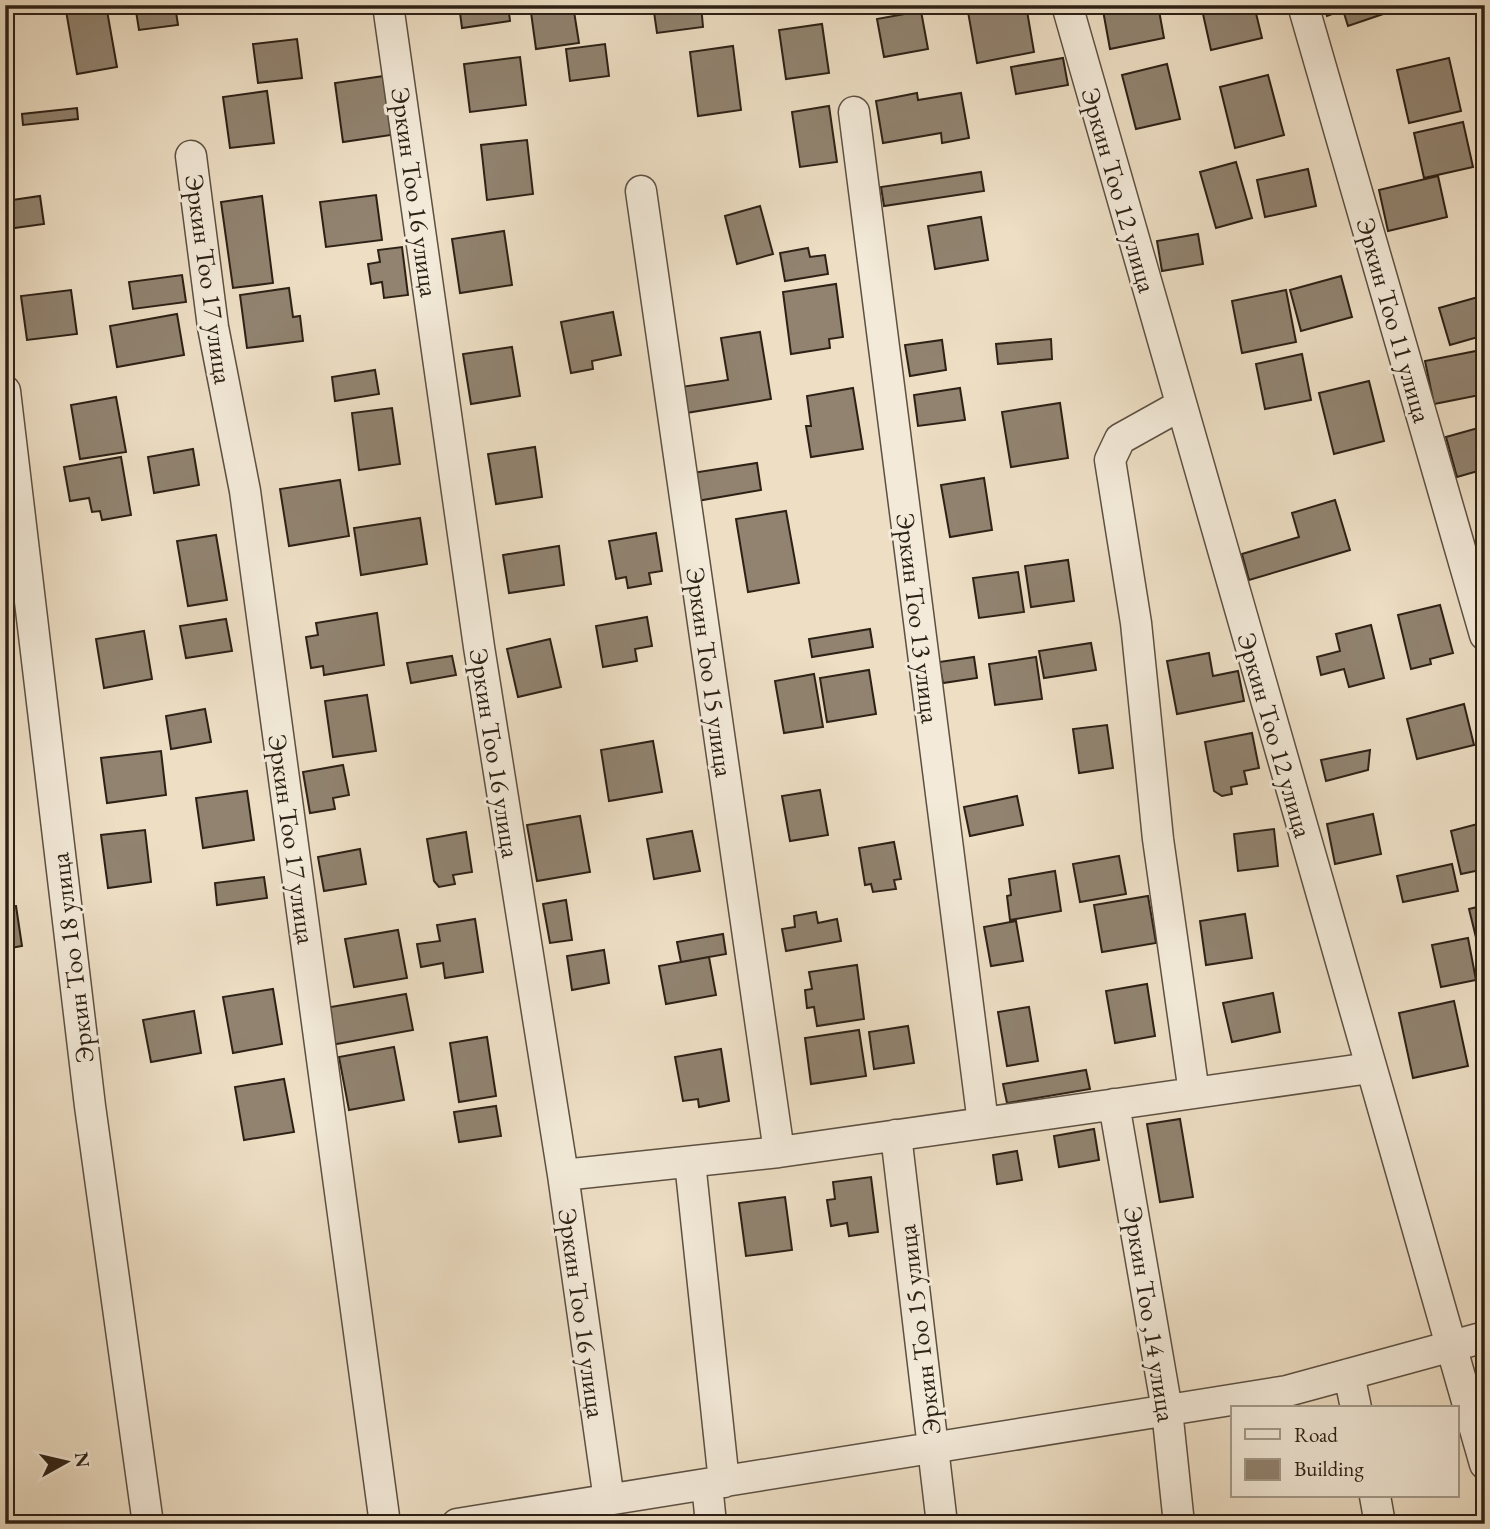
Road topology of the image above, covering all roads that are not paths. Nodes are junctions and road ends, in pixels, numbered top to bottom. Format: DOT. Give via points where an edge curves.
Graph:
graph roads {
  1 [pos="388,5"];
  2 [pos="1067,5"];
  3 [pos="1303,5"];
  4 [pos="854,112"];
  5 [pos="191,156"];
  6 [pos="641,191"];
  7 [pos="5,391"];
  8 [pos="1181,405"];
  9 [pos="1485,635"];
  10 [pos="1370,1068"];
  11 [pos="1194,1093"];
  12 [pos="1114,1104"];
  13 [pos="982,1123"];
  14 [pos="896,1135"];
  15 [pos="779,1152"];
  16 [pos="690,1162"];
  17 [pos="563,1175"];
  18 [pos="1485,1337"];
  19 [pos="1450,1346"];
  20 [pos="1349,1374"];
  21 [pos="1356,1406"];
  22 [pos="1167,1410"];
  23 [pos="933,1447"];
  24 [pos="1485,1464"];
  25 [pos="715,1483"];
  26 [pos="1375,1498"];
  27 [pos="609,1500"];
  28 [pos="470,1523"];
  29 [pos="148,1524"];
  30 [pos="385,1524"];
  31 [pos="711,1524"];
  32 [pos="942,1524"];
  33 [pos="1180,1524"];
  34 [pos="1380,1524"];
  1 -- 17 [label="street, Эркин Тоо 16 улица" via="479,648"];
  2 -- 8 [label="street, Эркин Тоо 12 улица"];
  3 -- 9 [label="street, Эркин Тоо 11 улица"];
  4 -- 13 [label="street, Эркин Тоо 13 улица"];
  5 -- 30 [label="street, Эркин Тоо 17 улица" via="213,327 245,491"];
  6 -- 15 [label="street, Эркин Тоо 15 улица"];
  7 -- 29 [label="street, Эркин Тоо 18 улица" via="88,1093"];
  8 -- 10 [label="street, Эркин Тоо 12 улица"];
  8 -- 11 [label="street" via="1120,439 1110,460 1136,623 1158,838"];
  10 -- 11 [label="street"];
  10 -- 19 [label="street, Эркин Тоо 12 улица"];
  11 -- 12 [label="street"];
  12 -- 13 [label="street"];
  12 -- 22 [label="street, Эркин Тоо ,14 улица"];
  13 -- 14 [label="street"];
  14 -- 15 [label="street"];
  14 -- 23 [label="street, Эркин Тоо 15 улица"];
  15 -- 16 [label="street"];
  16 -- 17 [label="street"];
  16 -- 25 [label="street"];
  17 -- 27 [label="street, Эркин Тоо 16 улица"];
  18 -- 19 [label="street"];
  19 -- 20 [label="street"];
  19 -- 24 [label="street, Эркин Тоо 12 улица"];
  20 -- 21 [label="street"];
  20 -- 22 [label="street" via="1287,1391"];
  22 -- 23 [label="street"];
  22 -- 33 [label="street, Эркин Тоо ,14 улица"];
  23 -- 25 [label="street"];
  23 -- 32 [label="street, Эркин Тоо 15 улица"];
  25 -- 27 [label="street"];
  25 -- 31 [label="street"];
  26 -- 34 [label="street"];
  27 -- 28 [label="street"];
}
